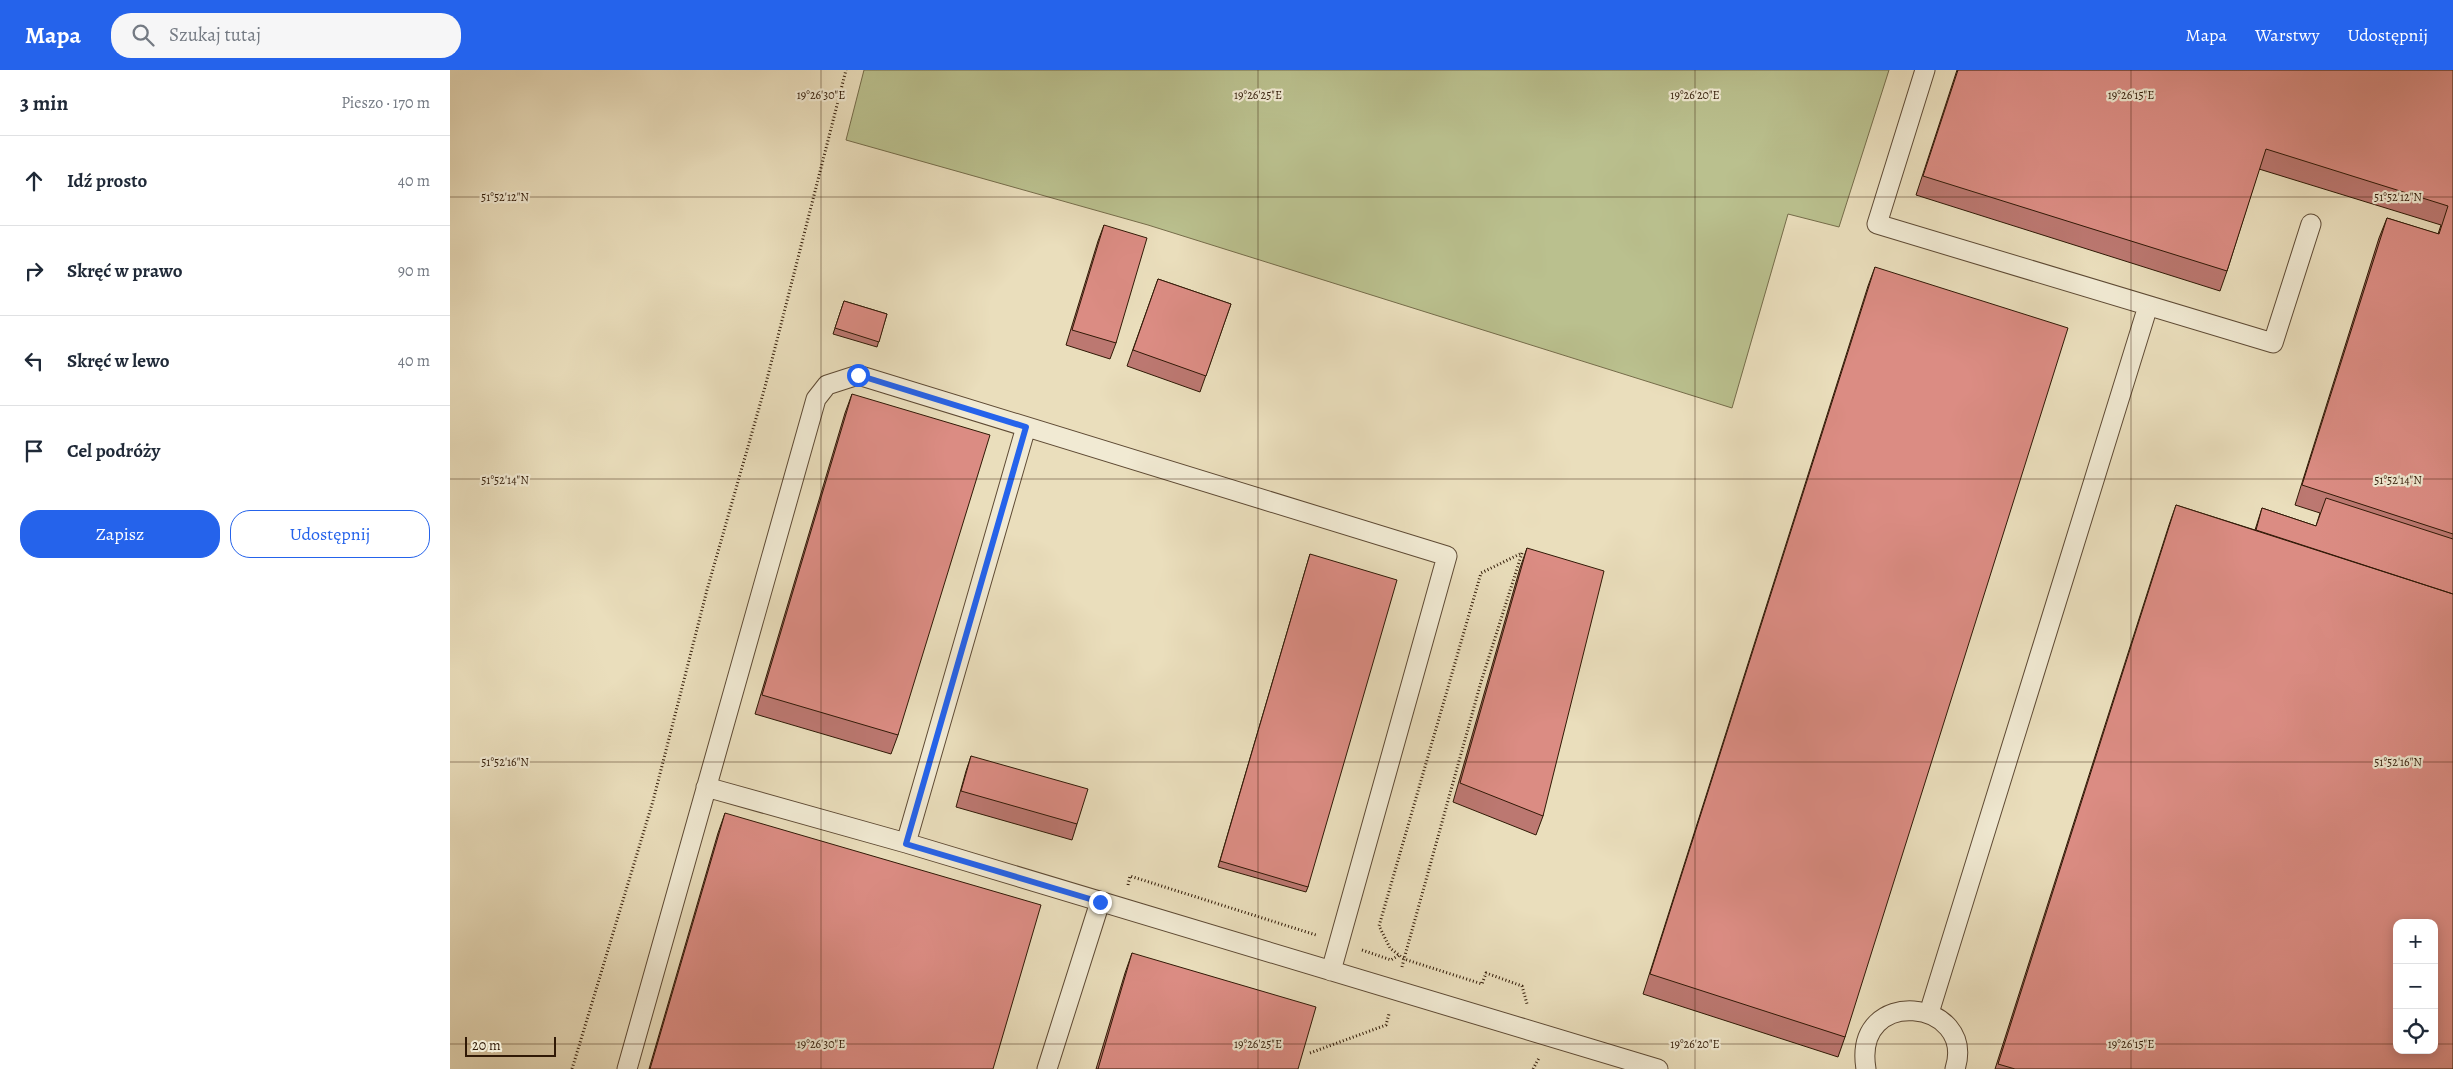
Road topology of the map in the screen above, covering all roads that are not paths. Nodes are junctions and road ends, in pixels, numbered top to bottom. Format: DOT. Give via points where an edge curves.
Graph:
graph roads {
  1 [pos="1925,70"];
  2 [pos="2312,224"];
  3 [pos="2148,306"];
  4 [pos="1026,427"];
  5 [pos="706,787"];
  6 [pos="906,844"];
  7 [pos="1100,902"];
  8 [pos="1331,971"];
  9 [pos="1930,1013"];
  10 [pos="627,1069"];
  11 [pos="1047,1069"];
  12 [pos="1658,1069"];
  13 [pos="1866,1069"];
  14 [pos="1955,1069"];
  1 -- 3 [label="lane" via="1877,224"];
  2 -- 3 [label="lane" via="2273,343"];
  3 -- 9 [label="lane"];
  4 -- 5 [label="lane" via="858,375 827,385 816,399"];
  4 -- 6 [label="lane"];
  4 -- 8 [label="lane" via="1447,556"];
  5 -- 6 [label="lane"];
  5 -- 10 [label="lane"];
  6 -- 7 [label="lane"];
  7 -- 8 [label="lane"];
  7 -- 11 [label="lane"];
  8 -- 12 [label="lane"];
  9 -- 13 [label="lane" via="1914,1009 1885,1017 1867,1040 1864,1054"];
  9 -- 14 [label="lane" via="1943,1022 1952,1035 1957,1050"];
}
